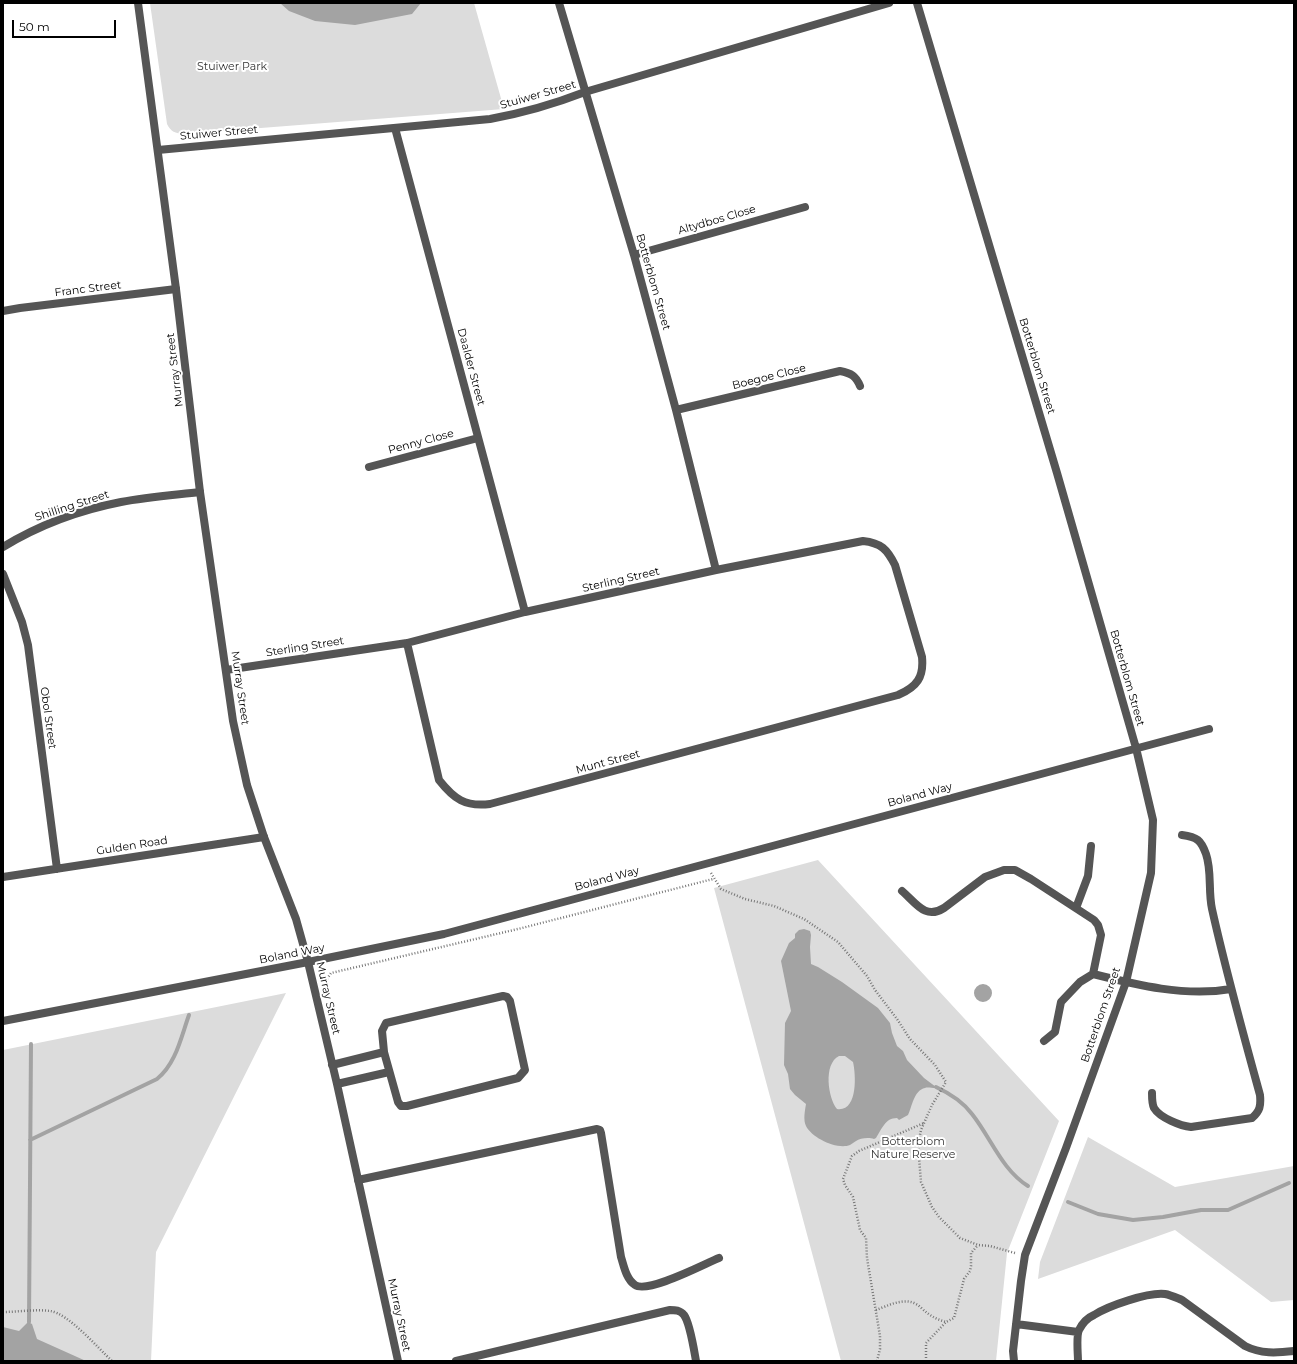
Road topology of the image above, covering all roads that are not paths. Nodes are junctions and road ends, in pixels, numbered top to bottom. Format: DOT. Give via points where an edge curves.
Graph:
graph roads {
  1 [pos="138,3"];
  2 [pos="559,3"];
  3 [pos="889,3"];
  4 [pos="916,3"];
  5 [pos="585,92"];
  6 [pos="395,128"];
  7 [pos="158,150"];
  8 [pos="805,207"];
  9 [pos="634,255"];
  10 [pos="176,289"];
  11 [pos="3,311"];
  12 [pos="860,386"];
  13 [pos="676,410"];
  14 [pos="478,438"];
  15 [pos="370,467"];
  16 [pos="200,492"];
  17 [pos="3,547"];
  18 [pos="716,570"];
  19 [pos="3,574"];
  20 [pos="525,612"];
  21 [pos="407,643"];
  22 [pos="226,670"];
  23 [pos="920,678"];
  24 [pos="1209,729"];
  25 [pos="1136,748"];
  26 [pos="1182,835"];
  27 [pos="264,837"];
  28 [pos="1091,846"];
  29 [pos="57,869"];
  30 [pos="3,878"];
  31 [pos="902,891"];
  32 [pos="1076,908"];
  33 [pos="308,962"];
  34 [pos="1093,974"];
  35 [pos="1126,982"];
  36 [pos="1230,989"];
  37 [pos="3,1021"];
  38 [pos="1044,1041"];
  39 [pos="384,1052"];
  40 [pos="332,1065"];
  41 [pos="389,1072"];
  42 [pos="337,1084"];
  43 [pos="1152,1092"];
  44 [pos="358,1180"];
  45 [pos="719,1258"];
  46 [pos="1016,1324"];
  47 [pos="1078,1332"];
  48 [pos="1294,1351"];
  49 [pos="398,1361"];
  50 [pos="456,1361"];
  51 [pos="696,1361"];
  52 [pos="1014,1361"];
  53 [pos="1078,1361"];
  1 -- 7 [label="street, Murray Street"];
  2 -- 5 [label="street, Botterblom Street"];
  3 -- 5 [label="street, Stuiwer Street"];
  4 -- 25 [label="street, Botterblom Street" via="1057,473"];
  5 -- 6 [label="street, Stuiwer Street" via="523,113 490,119"];
  5 -- 9 [label="street, Botterblom Street"];
  6 -- 7 [label="street, Stuiwer Street"];
  6 -- 14 [label="street, Daalder Street"];
  7 -- 10 [label="street, Murray Street"];
  8 -- 9 [label="street, Altydbos Close"];
  9 -- 13 [label="street, Botterblom Street"];
  10 -- 11 [label="street, Franc Street"];
  10 -- 16 [label="street, Murray Street"];
  12 -- 13 [label="street, Boegoe Close" via="849,372 840,371"];
  13 -- 18 [label="street, Botterblom Street"];
  14 -- 15 [label="street, Penny Close"];
  14 -- 20 [label="street, Daalder Street"];
  16 -- 17 [label="street, Shilling Street" via="122,502 97,508 42,526"];
  16 -- 22 [label="street, Murray Street"];
  18 -- 20 [label="street, Sterling Street"];
  18 -- 23 [label="street, Sterling Street" via="849,543 863,541 878,544 891,556 895,565 922,657 923,668"];
  19 -- 29 [label="street, Obol Street" via="28,645"];
  20 -- 21 [label="street, Sterling Street"];
  21 -- 22 [label="street, Sterling Street"];
  21 -- 23 [label="street, Munt Street" via="439,780 459,800 478,805 490,804 898,695 907,692"];
  22 -- 27 [label="street, Murray Street" via="242,767"];
  24 -- 25 [label="street, Boland Way"];
  25 -- 33 [label="street, Boland Way" via="444,934"];
  25 -- 35 [label="street, Botterblom Street" via="1153,820 1152,850 1150,873"];
  26 -- 36 [label="street" via="1194,836 1206,855 1210,874 1211,906"];
  27 -- 29 [label="street, Gulden Road"];
  27 -- 33 [label="street, Murray Street" via="296,919"];
  28 -- 32 [label="street" via="1088,876"];
  29 -- 30 [label="street, Gulden Road"];
  31 -- 32 [label="street" via="924,910 937,912 985,877 1004,870 1015,870"];
  32 -- 34 [label="street" via="1094,920 1101,935"];
  33 -- 37 [label="street, Boland Way"];
  33 -- 40 [label="street, Murray Street"];
  34 -- 35 [label="street"];
  34 -- 38 [label="street" via="1080,982 1061,1002 1055,1032"];
  35 -- 36 [label="street" via="1161,989 1204,992"];
  35 -- 46 [label="street, Botterblom Street" via="1025,1255"];
  36 -- 43 [label="street" via="1260,1095 1261,1103 1257,1114 1246,1120 1201,1127 1182,1126 1158,1113 1154,1108"];
  39 -- 40 [label="street"];
  39 -- 41 [label="street"];
  39 -- 41 [label="street" via="382,1031 386,1023 503,996 510,1001 525,1070 518,1078 407,1106 401,1106 398,1102"];
  40 -- 42 [label="street, Murray Street"];
  41 -- 42 [label="street"];
  42 -- 44 [label="street, Murray Street"];
  44 -- 45 [label="street" via="597,1129 601,1133 621,1257 629,1279 634,1285 645,1287 659,1284"];
  44 -- 49 [label="street, Murray Street"];
  46 -- 47 [label="street"];
  46 -- 52 [label="street, Botterblom Street"];
  47 -- 48 [label="street" via="1093,1315 1109,1308 1142,1297 1165,1294 1182,1300 1252,1350 1268,1353"];
  47 -- 53 [label="street"];
  50 -- 51 [label="street" via="677,1310 687,1321"];
}
